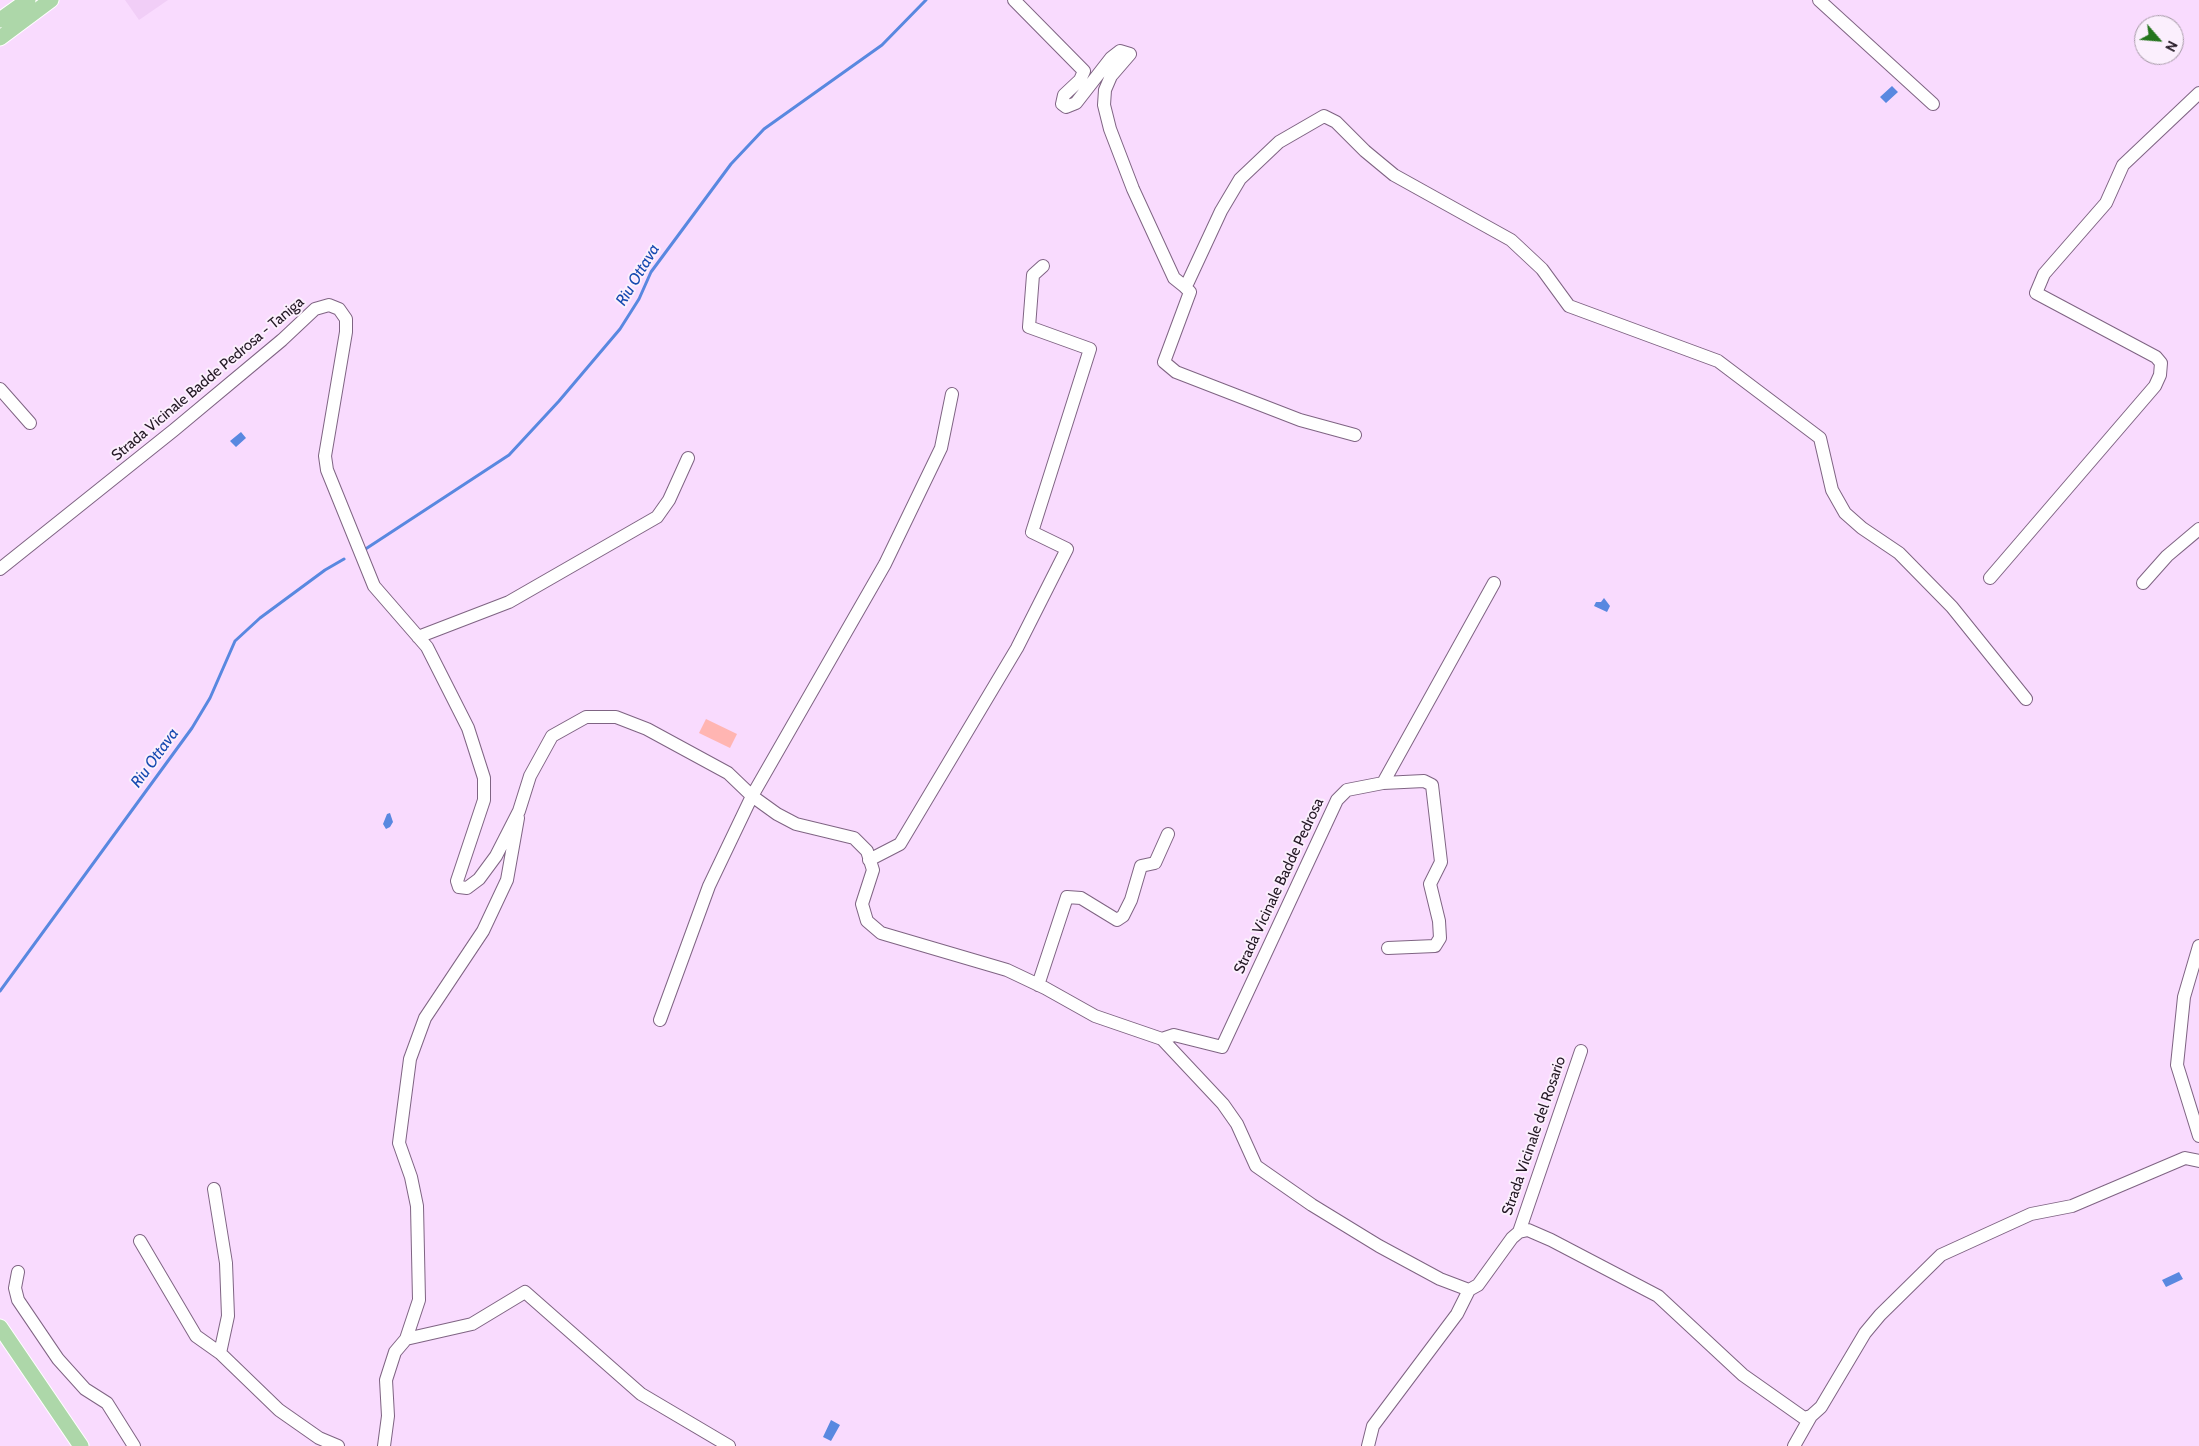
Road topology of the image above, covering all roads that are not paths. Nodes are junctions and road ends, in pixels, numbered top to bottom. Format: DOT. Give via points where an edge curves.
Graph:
graph roads {
  1 [pos="28,0"];
  2 [pos="52,0"];
  3 [pos="1014,0"];
  4 [pos="1820,0"];
  5 [pos="0,20"];
  6 [pos="0,38"];
  7 [pos="2199,92"];
  8 [pos="1932,104"];
  9 [pos="1043,266"];
  10 [pos="1184,286"];
  11 [pos="0,389"];
  12 [pos="952,394"];
  13 [pos="30,423"];
  14 [pos="1356,435"];
  15 [pos="688,458"];
  16 [pos="2199,529"];
  17 [pos="0,569"];
  18 [pos="1990,578"];
  19 [pos="1494,583"];
  20 [pos="2144,583"];
  21 [pos="418,637"];
  22 [pos="2026,699"];
  23 [pos="1383,783"];
  24 [pos="752,796"];
  25 [pos="519,811"];
  26 [pos="1168,834"];
  27 [pos="870,860"];
  28 [pos="2199,946"];
  29 [pos="1388,948"];
  30 [pos="1038,985"];
  31 [pos="660,1020"];
  32 [pos="1162,1040"];
  33 [pos="1580,1051"];
  34 [pos="2199,1136"];
  35 [pos="2199,1160"];
  36 [pos="214,1189"];
  37 [pos="1520,1232"];
  38 [pos="140,1241"];
  39 [pos="18,1272"];
  40 [pos="1469,1290"];
  41 [pos="0,1327"];
  42 [pos="406,1339"];
  43 [pos="220,1353"];
  44 [pos="1811,1416"];
  45 [pos="81,1446"];
  46 [pos="134,1446"];
  47 [pos="338,1446"];
  48 [pos="384,1446"];
  49 [pos="729,1446"];
  50 [pos="1368,1446"];
  51 [pos="1794,1446"];
  1 -- 5 [label="main road"];
  2 -- 6 [label="main road"];
  3 -- 10 [label="street" via="1084,71 1064,95 1062,104 1066,107 1076,103 1111,58 1120,52 1130,54 1111,76 1105,90 1104,105 1133,189 1174,278"];
  4 -- 8 [label="street"];
  7 -- 18 [label="street" via="2123,166 2106,203 2044,274 2036,293 2156,357 2161,363 2160,375 2155,386"];
  9 -- 27 [label="street" via="1033,275 1029,327 1090,349 1032,532 1067,550 1018,648 900,844"];
  10 -- 14 [label="street" via="1190,292 1164,362 1176,372 1300,420"];
  10 -- 22 [label="street" via="1240,179 1279,142 1324,116 1336,122 1394,175 1511,240 1542,269 1569,306 1718,361 1820,438 1832,490 1845,513 1899,553 1952,607"];
  11 -- 13 [label="street"];
  12 -- 24 [label="street" via="941,448 885,564"];
  15 -- 21 [label="street" via="669,500 657,517 509,602"];
  16 -- 20 [label="street" via="2167,556"];
  17 -- 21 [label="street, Strada Vicinale Badde Pedrosa - Taniga" via="174,430 315,309 329,305 346,319 346,332 325,456 327,470 374,586"];
  19 -- 23 [label="street"];
  21 -- 25 [label="street, Strada Vicinale Badde Pedrosa - Taniga" via="427,647 468,728 484,778 484,800 457,881 460,887 466,888 480,879"];
  23 -- 29 [label="street" via="1424,781 1432,785 1441,862 1430,884 1440,938 1435,946"];
  23 -- 32 [label="street, Strada Vicinale Badde Pedrosa" via="1347,790 1337,800 1222,1047 1174,1036"];
  24 -- 25 [label="street" via="728,773 647,729 616,718 586,717 552,736 530,776"];
  24 -- 27 [label="street" via="796,824 854,838 867,851"];
  24 -- 31 [label="street" via="707,890"];
  25 -- 42 [label="street" via="507,880 483,931 425,1018 410,1059 399,1143 417,1206 419,1300"];
  26 -- 30 [label="street" via="1155,863 1142,866 1127,908 1117,920 1081,898 1067,897"];
  27 -- 30 [label="street" via="873,870 862,904 867,921 881,933 1006,970"];
  28 -- 34 [label="street" via="2184,997 2177,1065"];
  30 -- 32 [label="street" via="1095,1016"];
  32 -- 40 [label="street" via="1223,1104 1237,1124 1256,1166 1379,1246 1440,1279"];
  33 -- 37 [label="street, Strada Vicinale del Rosario"];
  35 -- 44 [label="street" via="2185,1158 2072,1206 2032,1214 1941,1254 1880,1315 1821,1407"];
  36 -- 43 [label="street" via="226,1263 228,1316"];
  37 -- 40 [label="street" via="1512,1238 1478,1285"];
  37 -- 44 [label="street" via="1528,1230 1551,1240 1658,1296 1742,1375 1804,1418"];
  38 -- 43 [label="street" via="196,1336"];
  39 -- 46 [label="street" via="15,1288 23,1307 58,1359 86,1389 107,1403"];
  40 -- 50 [label="street" via="1457,1314 1373,1426"];
  41 -- 45 [label="main road"];
  42 -- 48 [label="street" via="395,1352 386,1380 388,1416"];
  42 -- 49 [label="street" via="472,1324 525,1292 641,1394"];
  43 -- 47 [label="street" via="280,1410 320,1438"];
  44 -- 51 [label="street"];
}
